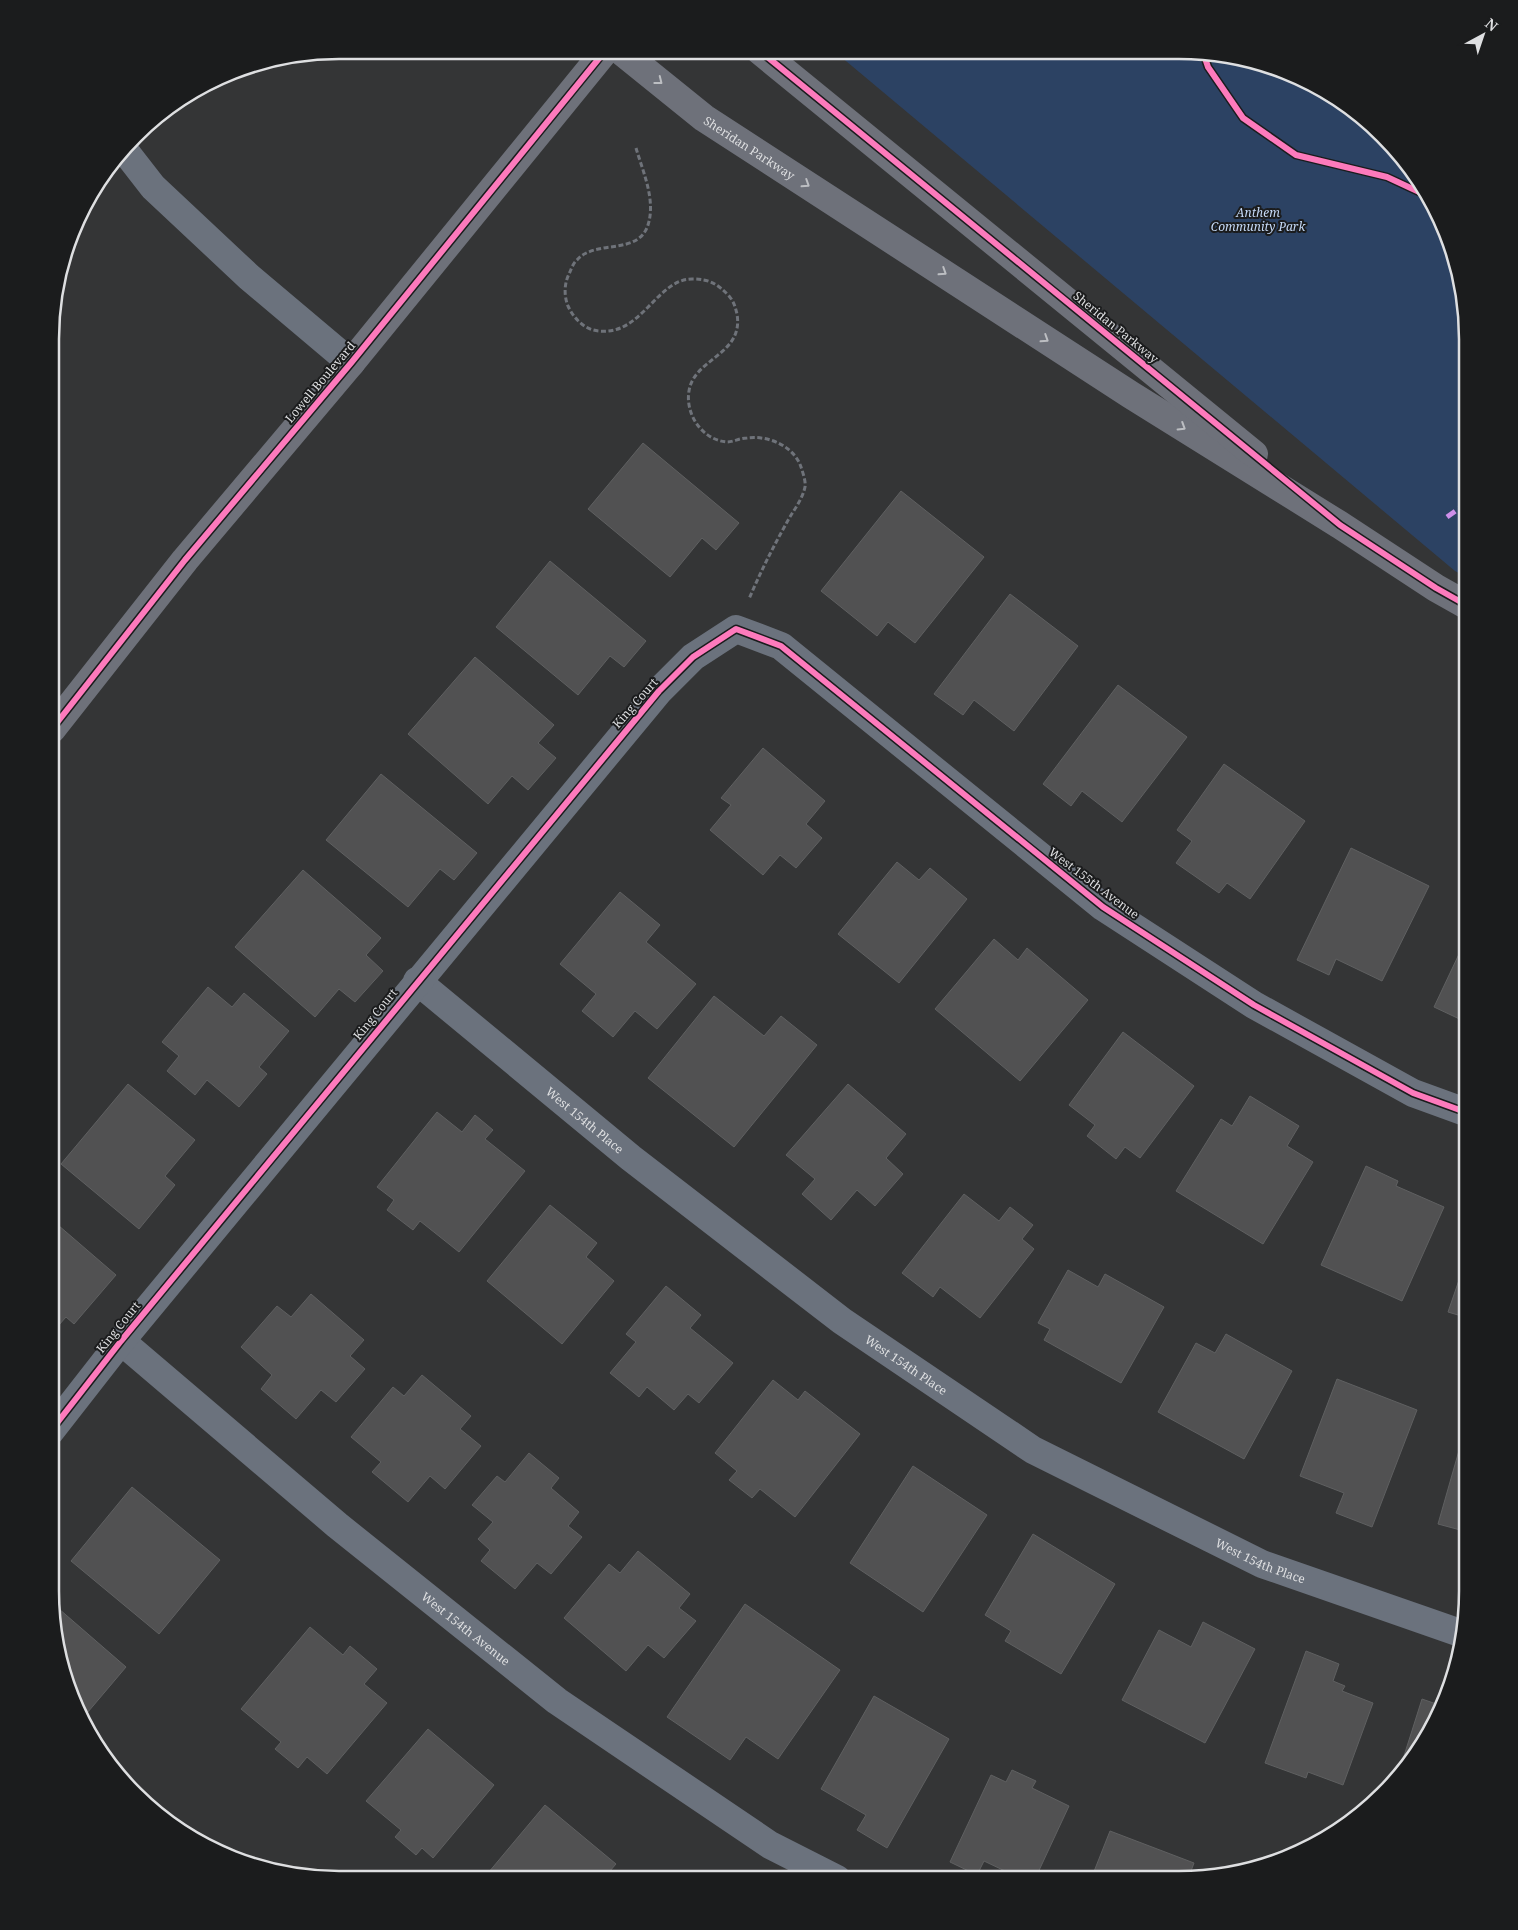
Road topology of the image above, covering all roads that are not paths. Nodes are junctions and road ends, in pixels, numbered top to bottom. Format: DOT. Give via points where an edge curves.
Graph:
graph roads {
  1 [pos="598,59"];
  2 [pos="631,59"];
  3 [pos="770,59"];
  4 [pos="127,155"];
  5 [pos="351,363"];
  6 [pos="1340,525"];
  7 [pos="1459,601"];
  8 [pos="736,629"];
  9 [pos="59,720"];
  10 [pos="417,982"];
  11 [pos="1459,1110"];
  12 [pos="121,1341"];
  13 [pos="59,1420"];
  14 [pos="1456,1632"];
  15 [pos="821,1871"];
  1 -- 5 [label="main road, Lowell Boulevard"];
  2 -- 6 [label="main road, Sheridan Parkway, one-way" via="704,118 1131,395"];
  3 -- 6 [label="main road, Sheridan Parkway"];
  4 -- 5 [label="street" via="154,187 249,277"];
  5 -- 9 [label="main road, Lowell Boulevard" via="185,560"];
  6 -- 7 [label="main road, Sheridan Parkway"];
  8 -- 10 [label="street, King Court" via="694,657 660,691"];
  8 -- 11 [label="street, West 155th Avenue" via="782,646 1103,907 1254,1005 1413,1093"];
  10 -- 12 [label="street, King Court"];
  10 -- 14 [label="street, West 154th Place" via="631,1158 842,1321 1033,1450 1262,1564"];
  12 -- 13 [label="street, King Court"];
  12 -- 15 [label="street, West 154th Avenue" via="337,1525 557,1701 770,1845"];
}
